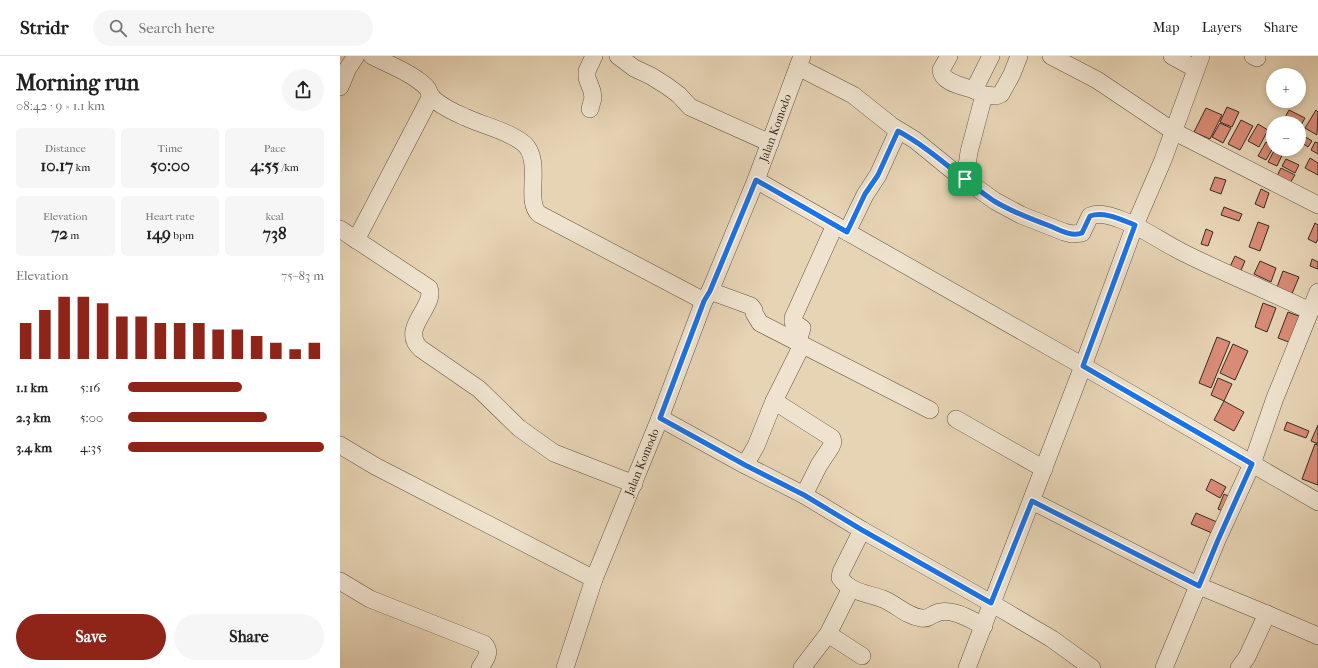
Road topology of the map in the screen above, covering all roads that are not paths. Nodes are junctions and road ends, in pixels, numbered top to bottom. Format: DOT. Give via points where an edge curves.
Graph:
graph roads {
  1 [pos="356,56"];
  2 [pos="372,56"];
  3 [pos="594,56"];
  4 [pos="618,56"];
  5 [pos="949,56"];
  6 [pos="991,56"];
  7 [pos="1019,56"];
  8 [pos="1051,56"];
  9 [pos="1172,56"];
  10 [pos="800,62"];
  11 [pos="1198,62"];
  12 [pos="340,87"];
  13 [pos="979,93"];
  14 [pos="431,96"];
  15 [pos="590,109"];
  16 [pos="898,131"];
  17 [pos="1173,131"];
  18 [pos="770,143"];
  19 [pos="965,179"];
  20 [pos="756,180"];
  21 [pos="1318,205"];
  22 [pos="1135,225"];
  23 [pos="340,229"];
  24 [pos="841,229"];
  25 [pos="356,240"];
  26 [pos="1318,292"];
  27 [pos="707,296"];
  28 [pos="1310,311"];
  29 [pos="800,344"];
  30 [pos="1083,366"];
  31 [pos="774,401"];
  32 [pos="930,410"];
  33 [pos="660,418"];
  34 [pos="956,419"];
  35 [pos="340,445"];
  36 [pos="1252,464"];
  37 [pos="745,465"];
  38 [pos="1044,469"];
  39 [pos="634,484"];
  40 [pos="804,495"];
  41 [pos="1032,501"];
  42 [pos="1318,502"];
  43 [pos="862,530"];
  44 [pos="594,579"];
  45 [pos="340,581"];
  46 [pos="1199,586"];
  47 [pos="851,588"];
  48 [pos="991,603"];
  49 [pos="1267,614"];
  50 [pos="984,626"];
  51 [pos="828,634"];
  52 [pos="1318,636"];
  53 [pos="862,656"];
  54 [pos="480,668"];
  55 [pos="565,668"];
  56 [pos="802,668"];
  57 [pos="967,668"];
  58 [pos="1092,668"];
  59 [pos="1164,668"];
  60 [pos="1239,668"];
  1 -- 12 [label="street"];
  2 -- 14 [label="street" via="415,78 428,88"];
  3 -- 15 [label="street" via="587,70 593,98"];
  4 -- 18 [label="street" via="634,68 668,86 690,108"];
  5 -- 13 [label="street" via="941,70 943,77"];
  6 -- 13 [label="street"];
  7 -- 13 [label="street" via="1001,94 996,96"];
  8 -- 17 [label="street" via="1096,80"];
  9 -- 11 [label="street"];
  10 -- 16 [label="street" via="854,96"];
  10 -- 18 [label="street, Jalan Komodo"];
  11 -- 17 [label="street"];
  13 -- 19 [label="street"];
  14 -- 25 [label="street"];
  14 -- 27 [label="street" via="464,117 504,132 527,146 533,160 534,207 539,214"];
  16 -- 19 [label="street" via="915,140"];
  16 -- 24 [label="street" via="878,175"];
  17 -- 21 [label="street"];
  17 -- 22 [label="street"];
  18 -- 20 [label="street, Jalan Komodo"];
  19 -- 22 [label="street" via="1012,211 1072,234 1082,233 1090,216 1099,214"];
  20 -- 24 [label="street"];
  20 -- 27 [label="street, Jalan Komodo"];
  22 -- 28 [label="street" via="1182,252"];
  22 -- 30 [label="street"];
  23 -- 25 [label="street"];
  24 -- 29 [label="street" via="793,318 802,328"];
  24 -- 30 [label="street"];
  25 -- 39 [label="street" via="429,288 431,296 415,329 415,341 421,349 479,389 519,428 554,453"];
  26 -- 28 [label="street"];
  27 -- 29 [label="street" via="751,306 760,323"];
  27 -- 33 [label="street, Jalan Komodo"];
  28 -- 36 [label="street"];
  29 -- 31 [label="street"];
  29 -- 32 [label="street"];
  30 -- 36 [label="street"];
  30 -- 38 [label="street"];
  31 -- 37 [label="street" via="756,446"];
  31 -- 40 [label="street" via="832,438 831,447"];
  33 -- 37 [label="street"];
  33 -- 39 [label="street, Jalan Komodo"];
  34 -- 38 [label="street"];
  35 -- 44 [label="street" via="375,466"];
  36 -- 42 [label="street"];
  36 -- 46 [label="street"];
  37 -- 40 [label="street"];
  38 -- 41 [label="street"];
  39 -- 44 [label="street, Jalan Komodo"];
  40 -- 43 [label="street"];
  41 -- 46 [label="street"];
  41 -- 48 [label="street"];
  43 -- 47 [label="street" via="841,572 840,578"];
  43 -- 48 [label="street"];
  44 -- 55 [label="street, Jalan Komodo"];
  45 -- 54 [label="street" via="370,599 484,644 488,648 488,655"];
  46 -- 49 [label="street"];
  46 -- 59 [label="street"];
  47 -- 50 [label="street" via="883,600 906,614 926,619 947,611"];
  47 -- 51 [label="street"];
  48 -- 50 [label="street"];
  48 -- 58 [label="street" via="1052,639"];
  49 -- 52 [label="street"];
  49 -- 60 [label="street" via="1247,657"];
  50 -- 57 [label="street"];
  51 -- 53 [label="street"];
  51 -- 56 [label="street"];
}
